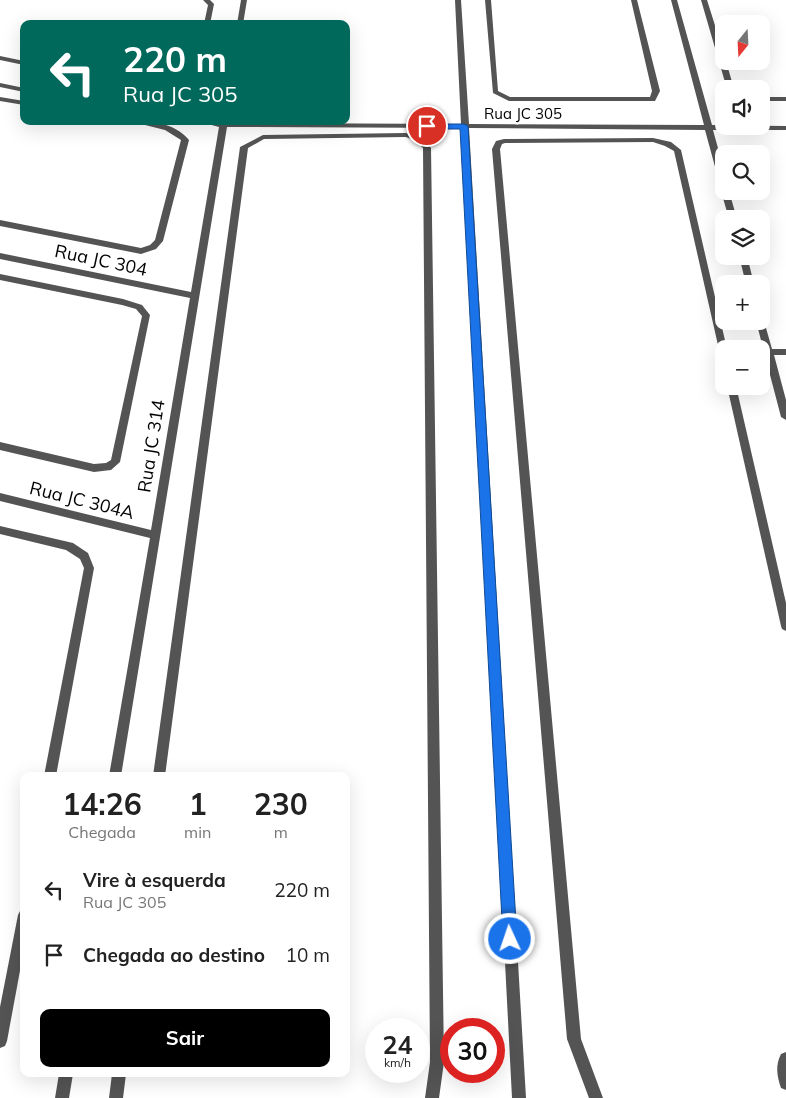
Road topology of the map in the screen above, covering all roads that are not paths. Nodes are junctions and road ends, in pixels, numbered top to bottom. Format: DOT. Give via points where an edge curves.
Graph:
graph roads {
  1 [pos="206,0"];
  2 [pos="244,0"];
  3 [pos="458,0"];
  4 [pos="488,0"];
  5 [pos="634,0"];
  6 [pos="674,0"];
  7 [pos="704,0"];
  8 [pos="208,20"];
  9 [pos="241,20"];
  10 [pos="0,58"];
  11 [pos="20,62"];
  12 [pos="728,80"];
  13 [pos="0,85"];
  14 [pos="20,89"];
  15 [pos="0,99"];
  16 [pos="770,99"];
  17 [pos="786,99"];
  18 [pos="20,102"];
  19 [pos="155,125"];
  20 [pos="223,125"];
  21 [pos="350,125"];
  22 [pos="464,126"];
  23 [pos="708,127"];
  24 [pos="786,128"];
  25 [pos="715,152"];
  26 [pos="0,223"];
  27 [pos="0,256"];
  28 [pos="0,277"];
  29 [pos="195,296"];
  30 [pos="721,340"];
  31 [pos="770,352"];
  32 [pos="786,352"];
  33 [pos="770,359"];
  34 [pos="733,395"];
  35 [pos="786,417"];
  36 [pos="0,446"];
  37 [pos="0,497"];
  38 [pos="0,530"];
  39 [pos="155,535"];
  40 [pos="786,626"];
  41 [pos="51,772"];
  42 [pos="116,772"];
  43 [pos="160,772"];
  44 [pos="20,936"];
  45 [pos="0,1040"];
  46 [pos="786,1059"];
  47 [pos="66,1077"];
  48 [pos="119,1077"];
  49 [pos="786,1082"];
  50 [pos="62,1098"];
  51 [pos="116,1098"];
  52 [pos="432,1098"];
  53 [pos="519,1098"];
  54 [pos="596,1098"];
  1 -- 8 [label="street" via="211,4"];
  2 -- 9 [label="street"];
  3 -- 22 [label="street"];
  4 -- 5 [label="street" via="495,92 509,99 652,99 656,91"];
  6 -- 23 [label="street"];
  7 -- 12 [label="street"];
  10 -- 11 [label="street"];
  13 -- 14 [label="street"];
  15 -- 18 [label="street"];
  16 -- 17 [label="street"];
  19 -- 26 [label="street" via="179,132 185,140 159,241 153,247 141,251"];
  20 -- 29 [label="street, Rua JC 314"];
  21 -- 22 [label="street, Rua JC 305"];
  22 -- 23 [label="street, Rua JC 305"];
  22 -- 53 [label="street"];
  23 -- 24 [label="street, Rua JC 305"];
  23 -- 25 [label="street"];
  27 -- 29 [label="street, Rua JC 304"];
  28 -- 36 [label="street" via="123,302 139,307 146,315 115,462 94,468"];
  29 -- 39 [label="street, Rua JC 314"];
  30 -- 54 [label="street" via="677,150 653,140 499,143 496,149 574,1039"];
  31 -- 32 [label="street"];
  33 -- 35 [label="street"];
  34 -- 40 [label="street"];
  37 -- 39 [label="street, Rua JC 304A"];
  38 -- 41 [label="street" via="69,546 84,556 89,568"];
  39 -- 42 [label="street, Rua JC 314"];
  43 -- 52 [label="street" via="244,146 263,137 406,135 419,139 427,148 437,1062"];
  44 -- 45 [label="street"];
  46 -- 49 [label="street" via="782,1064"];
  47 -- 50 [label="street"];
  48 -- 51 [label="street"];
}
